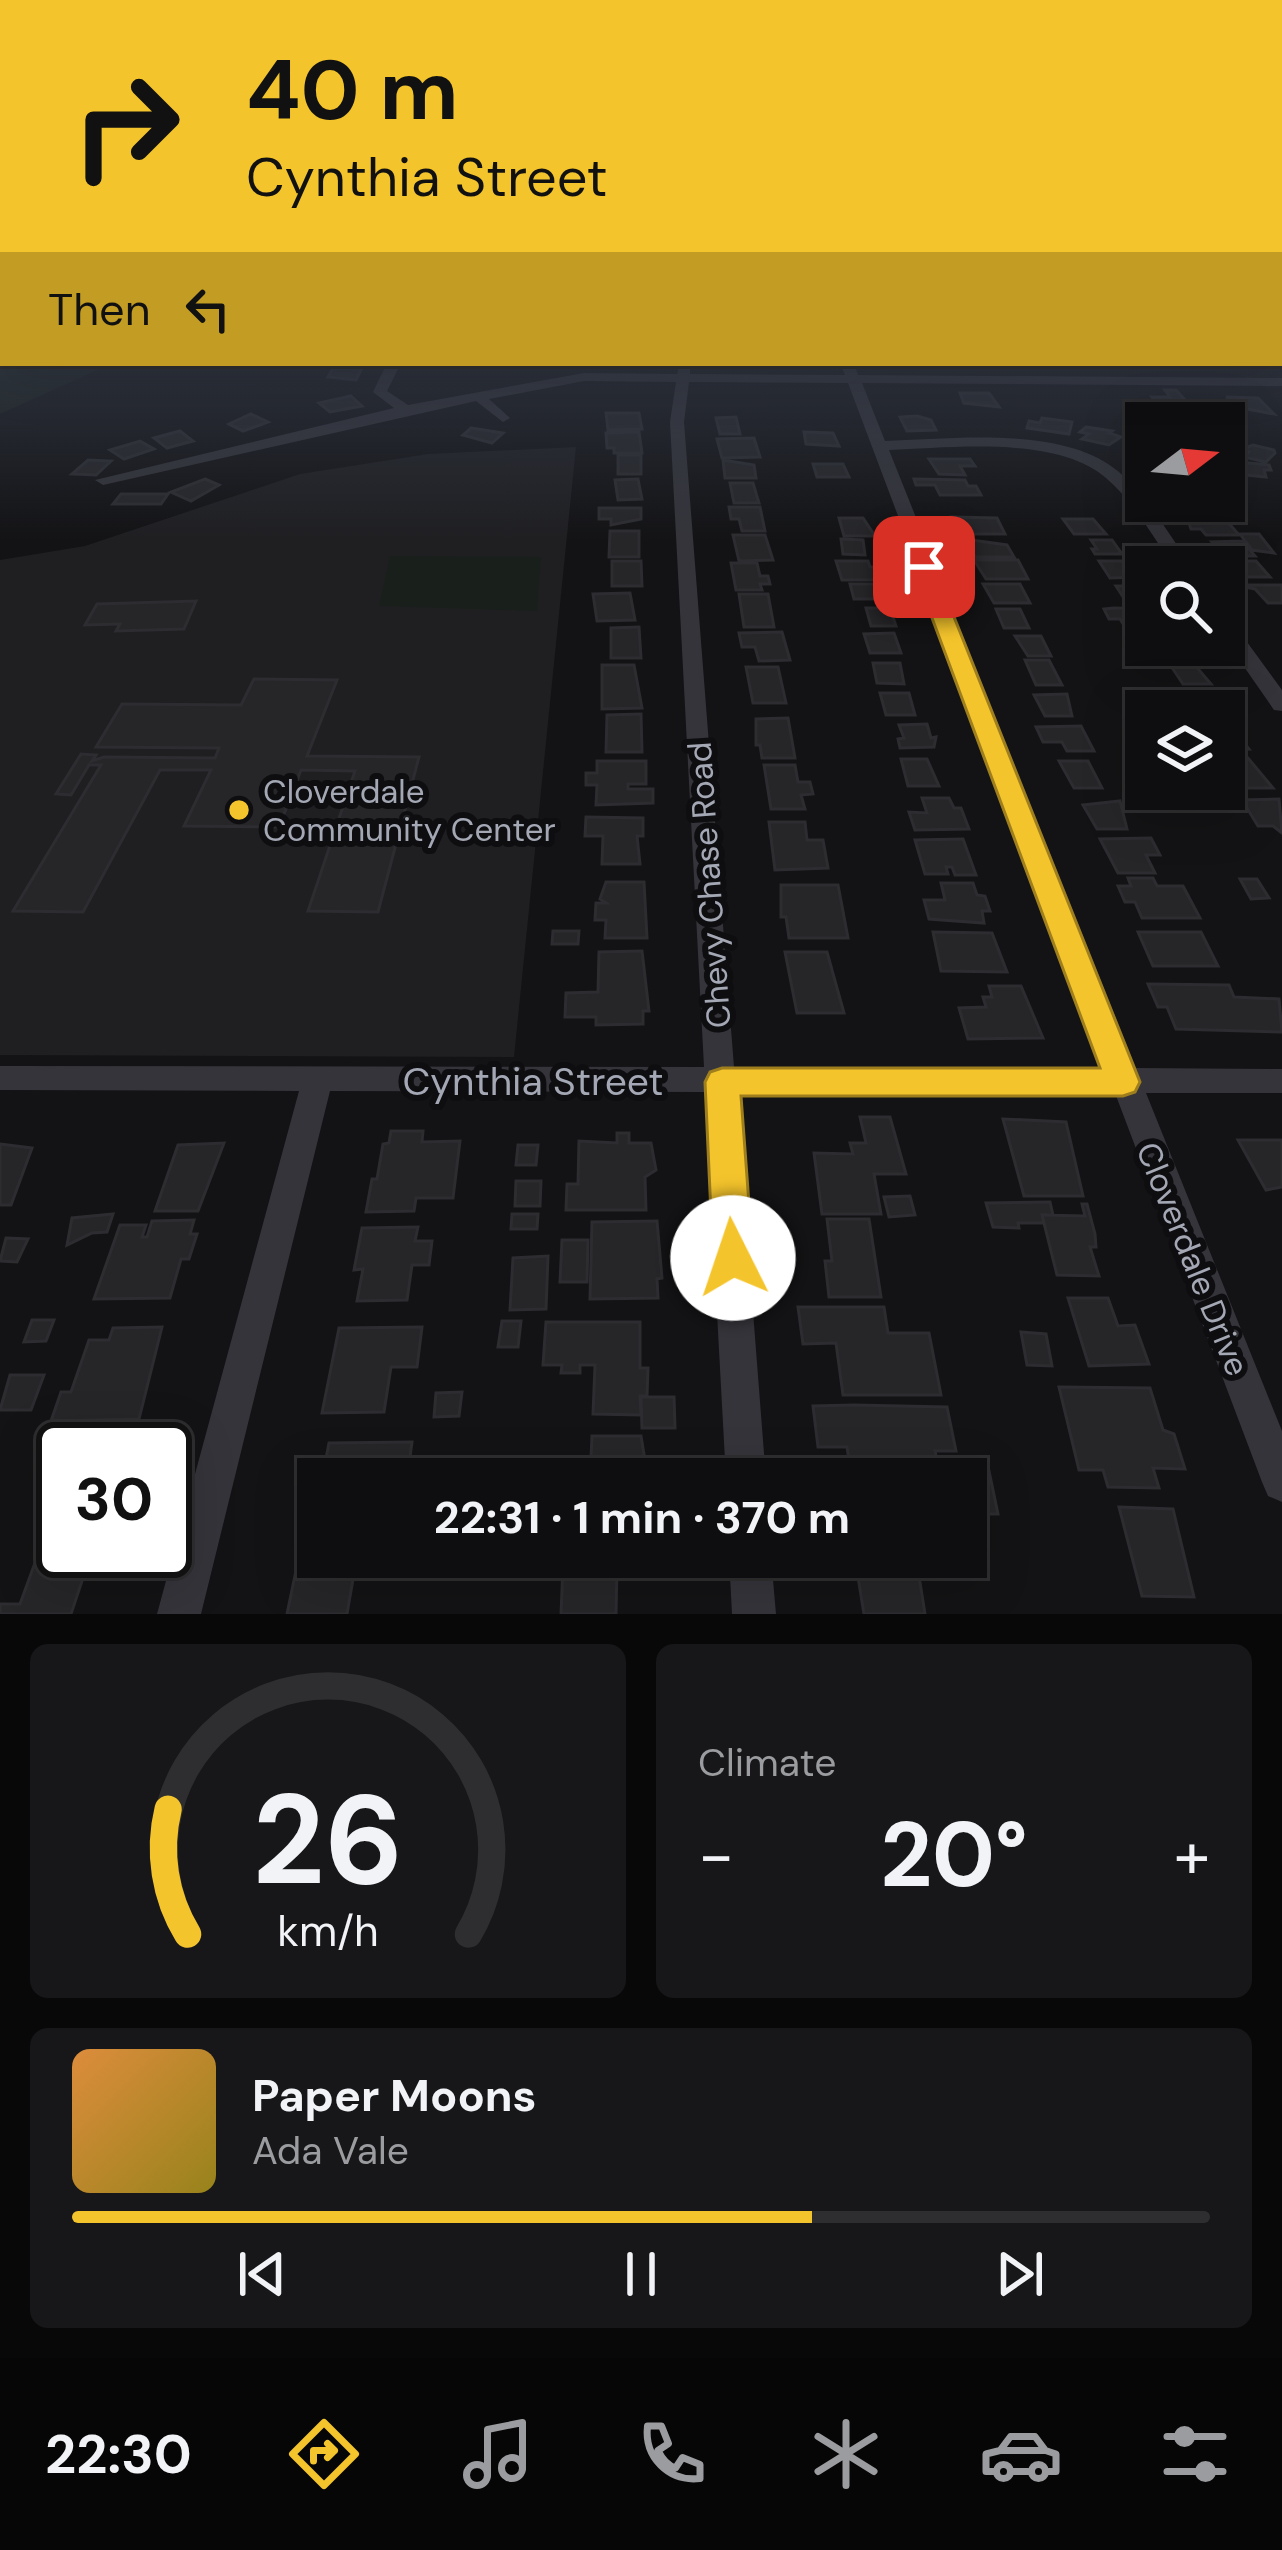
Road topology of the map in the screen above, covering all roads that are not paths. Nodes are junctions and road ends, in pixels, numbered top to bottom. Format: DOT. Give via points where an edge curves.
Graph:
graph roads {
  1 [pos="381,390"];
  2 [pos="510,390"];
  3 [pos="682,390"];
  4 [pos="857,390"];
  5 [pos="478,396"];
  6 [pos="405,410"];
  7 [pos="503,418"];
  8 [pos="877,446"];
  9 [pos="103,480"];
  10 [pos="1168,546"];
  11 [pos="1245,653"];
  12 [pos="1282,704"];
  13 [pos="0,1078"];
  14 [pos="317,1080"];
  15 [pos="1282,1081"];
  16 [pos="722,1082"];
  17 [pos="1123,1082"];
  18 [pos="745,1458"];
  19 [pos="1282,1482"];
  20 [pos="752,1578"];
  21 [pos="179,1614"];
  22 [pos="754,1614"];
  1 -- 6 [label="street"];
  2 -- 5 [label="street"];
  3 -- 16 [label="street, Chevy Chase Road" via="677,422"];
  4 -- 8 [label="street, Cloverdale Drive"];
  5 -- 6 [label="street"];
  5 -- 7 [label="street"];
  6 -- 9 [label="street"];
  8 -- 10 [label="street" via="1041,448 1087,458 1127,489"];
  8 -- 17 [label="street, Cloverdale Drive"];
  11 -- 12 [label="street"];
  13 -- 14 [label="street, Cynthia Street"];
  14 -- 16 [label="street, Cynthia Street"];
  14 -- 21 [label="street"];
  15 -- 17 [label="street, Cynthia Street"];
  16 -- 17 [label="street, Cynthia Street"];
  16 -- 18 [label="street, Chevy Chase Road"];
  17 -- 19 [label="street, Cloverdale Drive"];
  20 -- 22 [label="street"];
}
